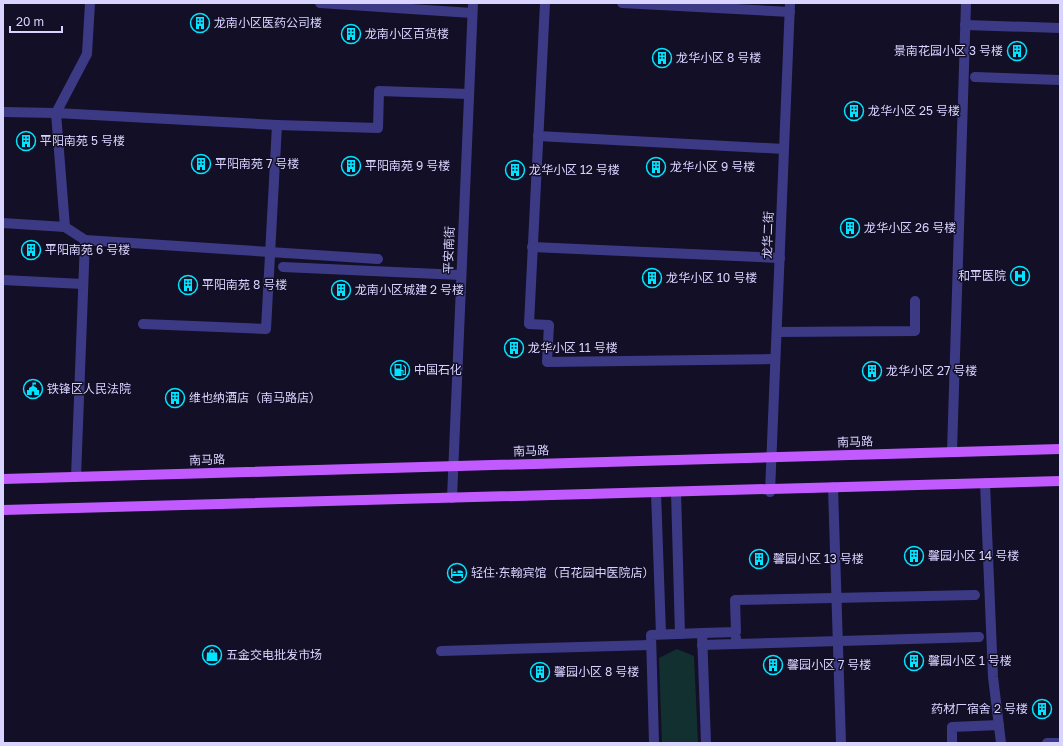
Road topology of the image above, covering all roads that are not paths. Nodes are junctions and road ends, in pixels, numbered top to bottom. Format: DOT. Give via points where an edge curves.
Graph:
graph roads {
  1 [pos="90,3"];
  2 [pos="320,3"];
  3 [pos="544,3"];
  4 [pos="622,3"];
  5 [pos="966,3"];
  6 [pos="472,8"];
  7 [pos="790,8"];
  8 [pos="965,25"];
  9 [pos="1060,28"];
  10 [pos="975,77"];
  11 [pos="1060,80"];
  12 [pos="469,94"];
  13 [pos="3,112"];
  14 [pos="56,113"];
  15 [pos="277,125"];
  16 [pos="538,136"];
  17 [pos="784,149"];
  18 [pos="3,223"];
  19 [pos="64,227"];
  20 [pos="85,240"];
  21 [pos="532,247"];
  22 [pos="271,253"];
  23 [pos="780,258"];
  24 [pos="378,259"];
  25 [pos="283,267"];
  26 [pos="461,276"];
  27 [pos="3,280"];
  28 [pos="83,284"];
  29 [pos="915,301"];
  30 [pos="142,324"];
  31 [pos="777,332"];
  32 [pos="776,359"];
  33 [pos="1060,449"];
  34 [pos="952,452"];
  35 [pos="772,457"];
  36 [pos="453,466"];
  37 [pos="76,477"];
  38 [pos="3,479"];
  39 [pos="1060,481"];
  40 [pos="986,483"];
  41 [pos="833,487"];
  42 [pos="770,491"];
  43 [pos="656,492"];
  44 [pos="676,492"];
  45 [pos="452,498"];
  46 [pos="3,510"];
  47 [pos="975,595"];
  48 [pos="837,598"];
  49 [pos="736,632"];
  50 [pos="702,633"];
  51 [pos="660,634"];
  52 [pos="680,634"];
  53 [pos="979,637"];
  54 [pos="838,641"];
  55 [pos="736,644"];
  56 [pos="651,646"];
  57 [pos="702,646"];
  58 [pos="440,652"];
  59 [pos="999,725"];
  60 [pos="654,743"];
  61 [pos="706,743"];
  62 [pos="841,743"];
  63 [pos="952,743"];
  64 [pos="1001,743"];
  65 [pos="1048,743"];
  66 [pos="1060,743"];
  1 -- 14 [label="street" via="87,54"];
  2 -- 6 [label="street"];
  3 -- 16 [label="street"];
  4 -- 7 [label="street"];
  5 -- 8 [label="street"];
  6 -- 12 [label="street, 平安南街"];
  7 -- 17 [label="street, 龙华二街"];
  8 -- 9 [label="street"];
  8 -- 34 [label="street"];
  10 -- 11 [label="street"];
  12 -- 15 [label="street" via="379,91 378,128"];
  12 -- 26 [label="street, 平安南街"];
  13 -- 14 [label="street"];
  14 -- 15 [label="street"];
  14 -- 19 [label="street"];
  15 -- 22 [label="street"];
  16 -- 17 [label="street"];
  16 -- 21 [label="street"];
  17 -- 23 [label="street, 龙华二街"];
  18 -- 19 [label="street"];
  19 -- 20 [label="street"];
  20 -- 22 [label="street"];
  20 -- 28 [label="street"];
  21 -- 23 [label="street"];
  21 -- 32 [label="street" via="529,324 549,325 547,362"];
  22 -- 24 [label="street"];
  22 -- 30 [label="street" via="266,329"];
  23 -- 31 [label="street, 龙华二街"];
  25 -- 26 [label="street"];
  26 -- 36 [label="street, 平安南街"];
  27 -- 28 [label="street"];
  28 -- 37 [label="street"];
  29 -- 31 [label="street" via="915,331"];
  31 -- 32 [label="street, 龙华二街"];
  32 -- 35 [label="street, 龙华二街"];
  33 -- 34 [label="main road, 南马路"];
  34 -- 35 [label="main road, 南马路"];
  35 -- 36 [label="main road, 南马路"];
  35 -- 42 [label="street, 龙华二街"];
  36 -- 37 [label="main road, 南马路"];
  36 -- 45 [label="street, 平安南街"];
  37 -- 38 [label="main road, 南马路"];
  39 -- 40 [label="main road"];
  40 -- 41 [label="main road"];
  40 -- 59 [label="street" via="993,677"];
  41 -- 42 [label="main road"];
  41 -- 48 [label="street"];
  42 -- 44 [label="main road"];
  43 -- 44 [label="main road"];
  43 -- 45 [label="main road"];
  43 -- 51 [label="street"];
  44 -- 52 [label="street"];
  45 -- 46 [label="main road"];
  47 -- 48 [label="street"];
  48 -- 49 [label="street" via="735,600"];
  48 -- 54 [label="street"];
  49 -- 50 [label="street"];
  49 -- 55 [label="street"];
  50 -- 52 [label="street"];
  50 -- 57 [label="street"];
  51 -- 52 [label="street"];
  51 -- 56 [label="street" via="651,635"];
  53 -- 54 [label="street"];
  54 -- 55 [label="street"];
  54 -- 62 [label="street"];
  55 -- 57 [label="street"];
  56 -- 58 [label="street"];
  56 -- 60 [label="street"];
  57 -- 61 [label="street"];
  59 -- 63 [label="street" via="952,727"];
  59 -- 64 [label="street"];
  65 -- 66 [label="street"];
}
